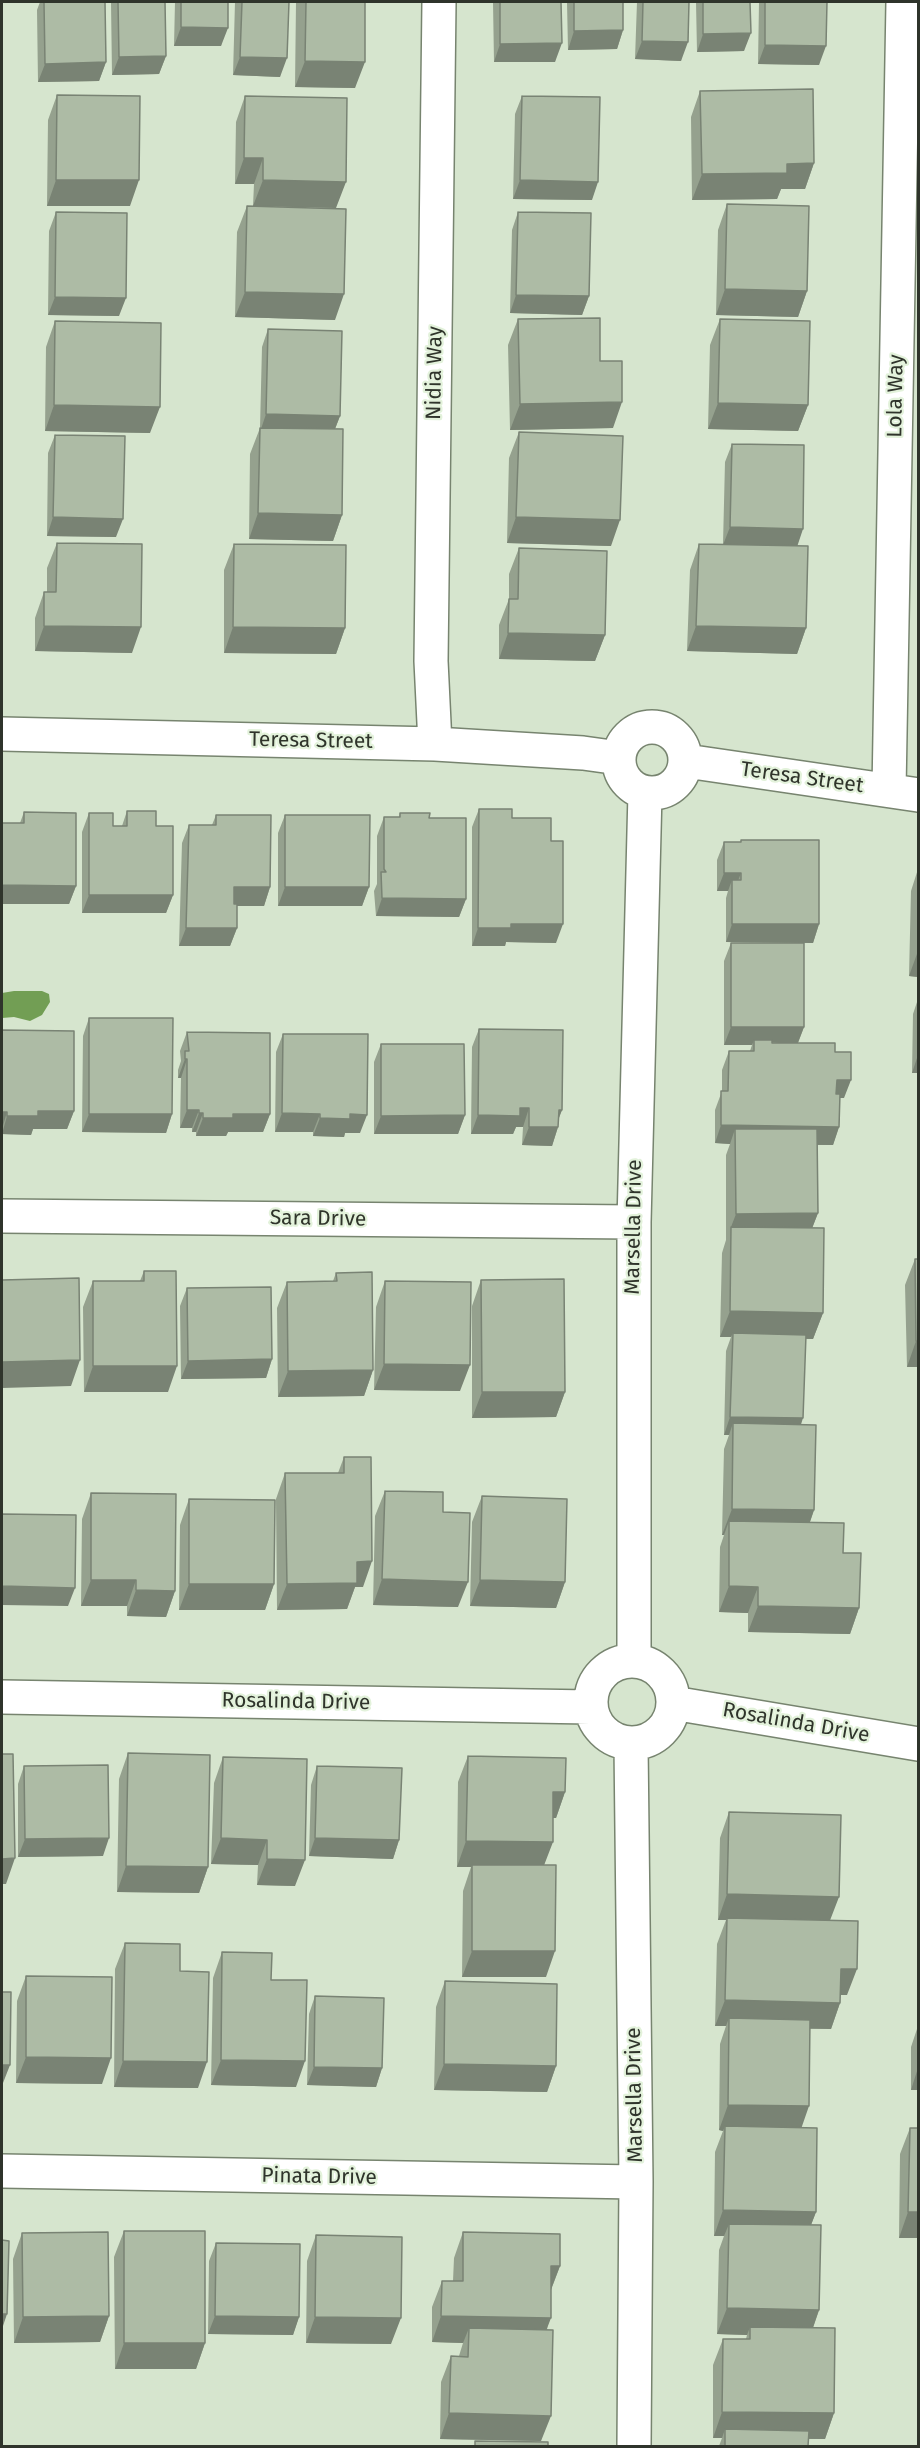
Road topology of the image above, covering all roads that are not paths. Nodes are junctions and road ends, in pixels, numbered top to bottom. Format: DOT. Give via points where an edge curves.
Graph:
graph roads {
  1 [pos="439,2"];
  2 [pos="903,2"];
  3 [pos="2,734"];
  4 [pos="435,744"];
  5 [pos="619,758"];
  6 [pos="686,761"];
  7 [pos="904,792"];
  8 [pos="645,793"];
  9 [pos="2,1216"];
  10 [pos="633,1222"];
  11 [pos="633,1660"];
  12 [pos="2,1696"];
  13 [pos="674,1703"];
  14 [pos="590,1707"];
  15 [pos="631,1744"];
  16 [pos="918,1744"];
  17 [pos="2,2172"];
  18 [pos="636,2182"];
  19 [pos="634,2446"];
  1 -- 4 [label="street, Nidia Way" via="431,661"];
  2 -- 7 [label="street, Lola Way"];
  3 -- 4 [label="street, Teresa Street"];
  4 -- 5 [label="street, Teresa Street"];
  5 -- 6 [label="street" via="628,736 653,726 677,736"];
  5 -- 8 [label="street" via="624,778"];
  6 -- 7 [label="street, Teresa Street"];
  6 -- 8 [label="street" via="681,777 668,790"];
  8 -- 10 [label="street, Marsella Drive"];
  9 -- 10 [label="street, Sara Drive"];
  10 -- 11 [label="street, Marsella Drive"];
  11 -- 13 [label="street" via="650,1664 663,1674"];
  11 -- 14 [label="street" via="616,1664 601,1674 592,1689"];
  12 -- 14 [label="street, Rosalinda Drive"];
  13 -- 15 [label="street" via="667,1724 652,1739"];
  13 -- 16 [label="street, Rosalinda Drive"];
  14 -- 15 [label="street" via="597,1726 612,1739"];
  15 -- 18 [label="street, Marsella Drive"];
  17 -- 18 [label="street, Pinata Drive"];
  18 -- 19 [label="street, Marsella Drive"];
}
